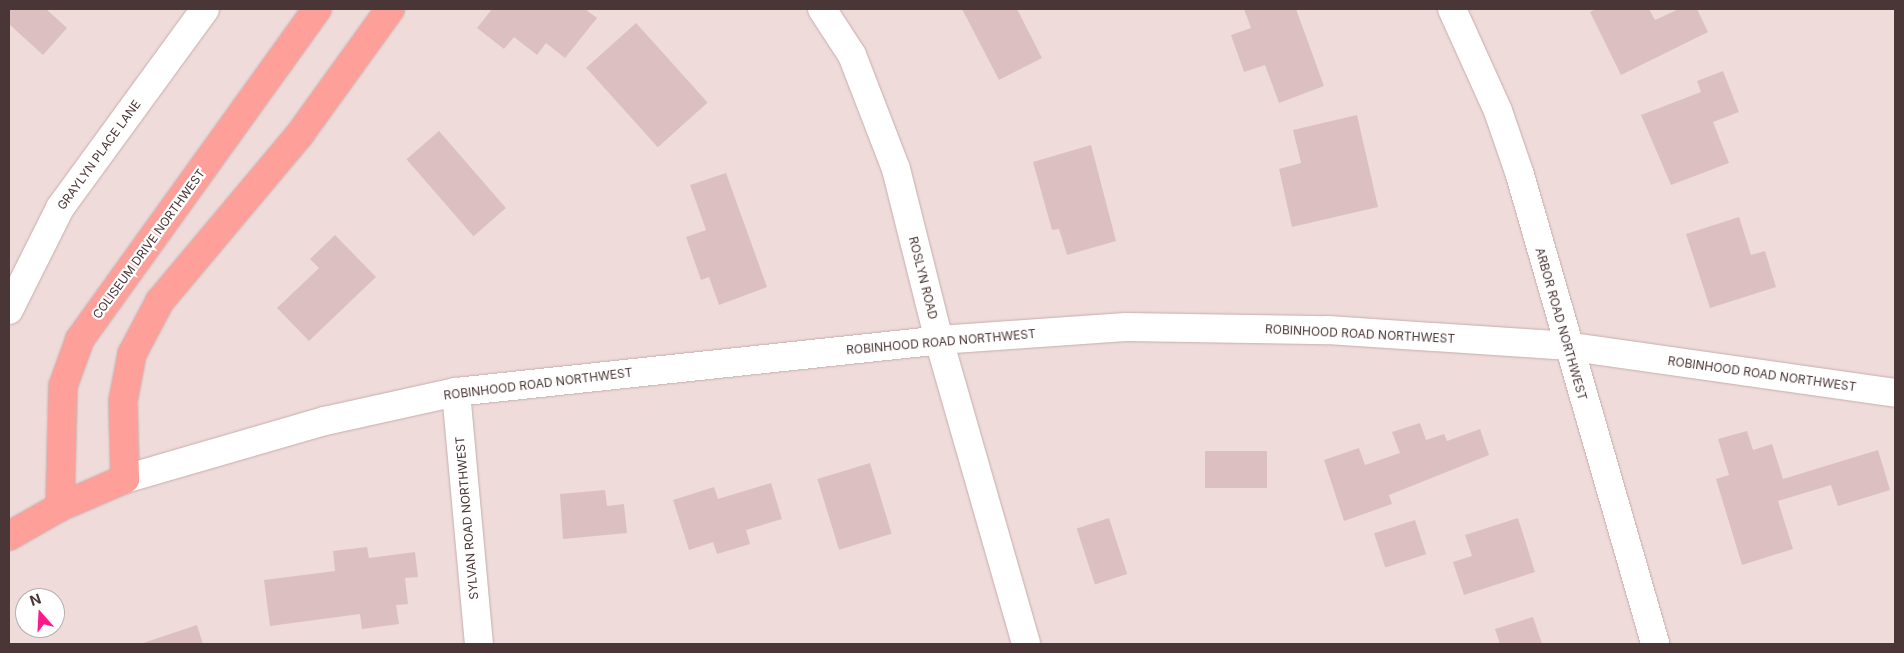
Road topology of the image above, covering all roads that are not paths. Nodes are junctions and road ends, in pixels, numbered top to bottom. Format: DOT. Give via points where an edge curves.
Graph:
graph roads {
  1 [pos="205,9"];
  2 [pos="317,9"];
  3 [pos="390,9"];
  4 [pos="822,9"];
  5 [pos="1452,9"];
  6 [pos="9,310"];
  7 [pos="938,340"];
  8 [pos="1566,346"];
  9 [pos="456,392"];
  10 [pos="1895,393"];
  11 [pos="125,480"];
  12 [pos="60,507"];
  13 [pos="9,536"];
  14 [pos="479,644"];
  15 [pos="1026,644"];
  16 [pos="1655,644"];
  1 -- 6 [label="street, GRAYLYN PLACE LANE" via="60,208"];
  2 -- 12 [label="main road, COLISEUM DRIVE NORTHWEST" via="80,338 63,386"];
  3 -- 11 [label="main road" via="300,134 160,301 132,354 123,401"];
  4 -- 7 [label="street, ROSLYN ROAD" via="852,55 875,105 896,169"];
  5 -- 8 [label="street, ARBOR ROAD NORTHWEST" via="1498,111"];
  7 -- 8 [label="street, ROBINHOOD ROAD NORTHWEST" via="1126,327 1328,330"];
  7 -- 9 [label="street, ROBINHOOD ROAD NORTHWEST"];
  7 -- 15 [label="street, ROSLYN ROAD"];
  8 -- 10 [label="street, ROBINHOOD ROAD NORTHWEST"];
  8 -- 16 [label="street, ARBOR ROAD NORTHWEST"];
  9 -- 11 [label="street, ROBINHOOD ROAD NORTHWEST" via="325,421"];
  9 -- 14 [label="street, SYLVAN ROAD NORTHWEST"];
  11 -- 12 [label="main road, ROBINHOOD ROAD NORTHWEST"];
  12 -- 13 [label="main road, ROBINHOOD ROAD NORTHWEST"];
}
